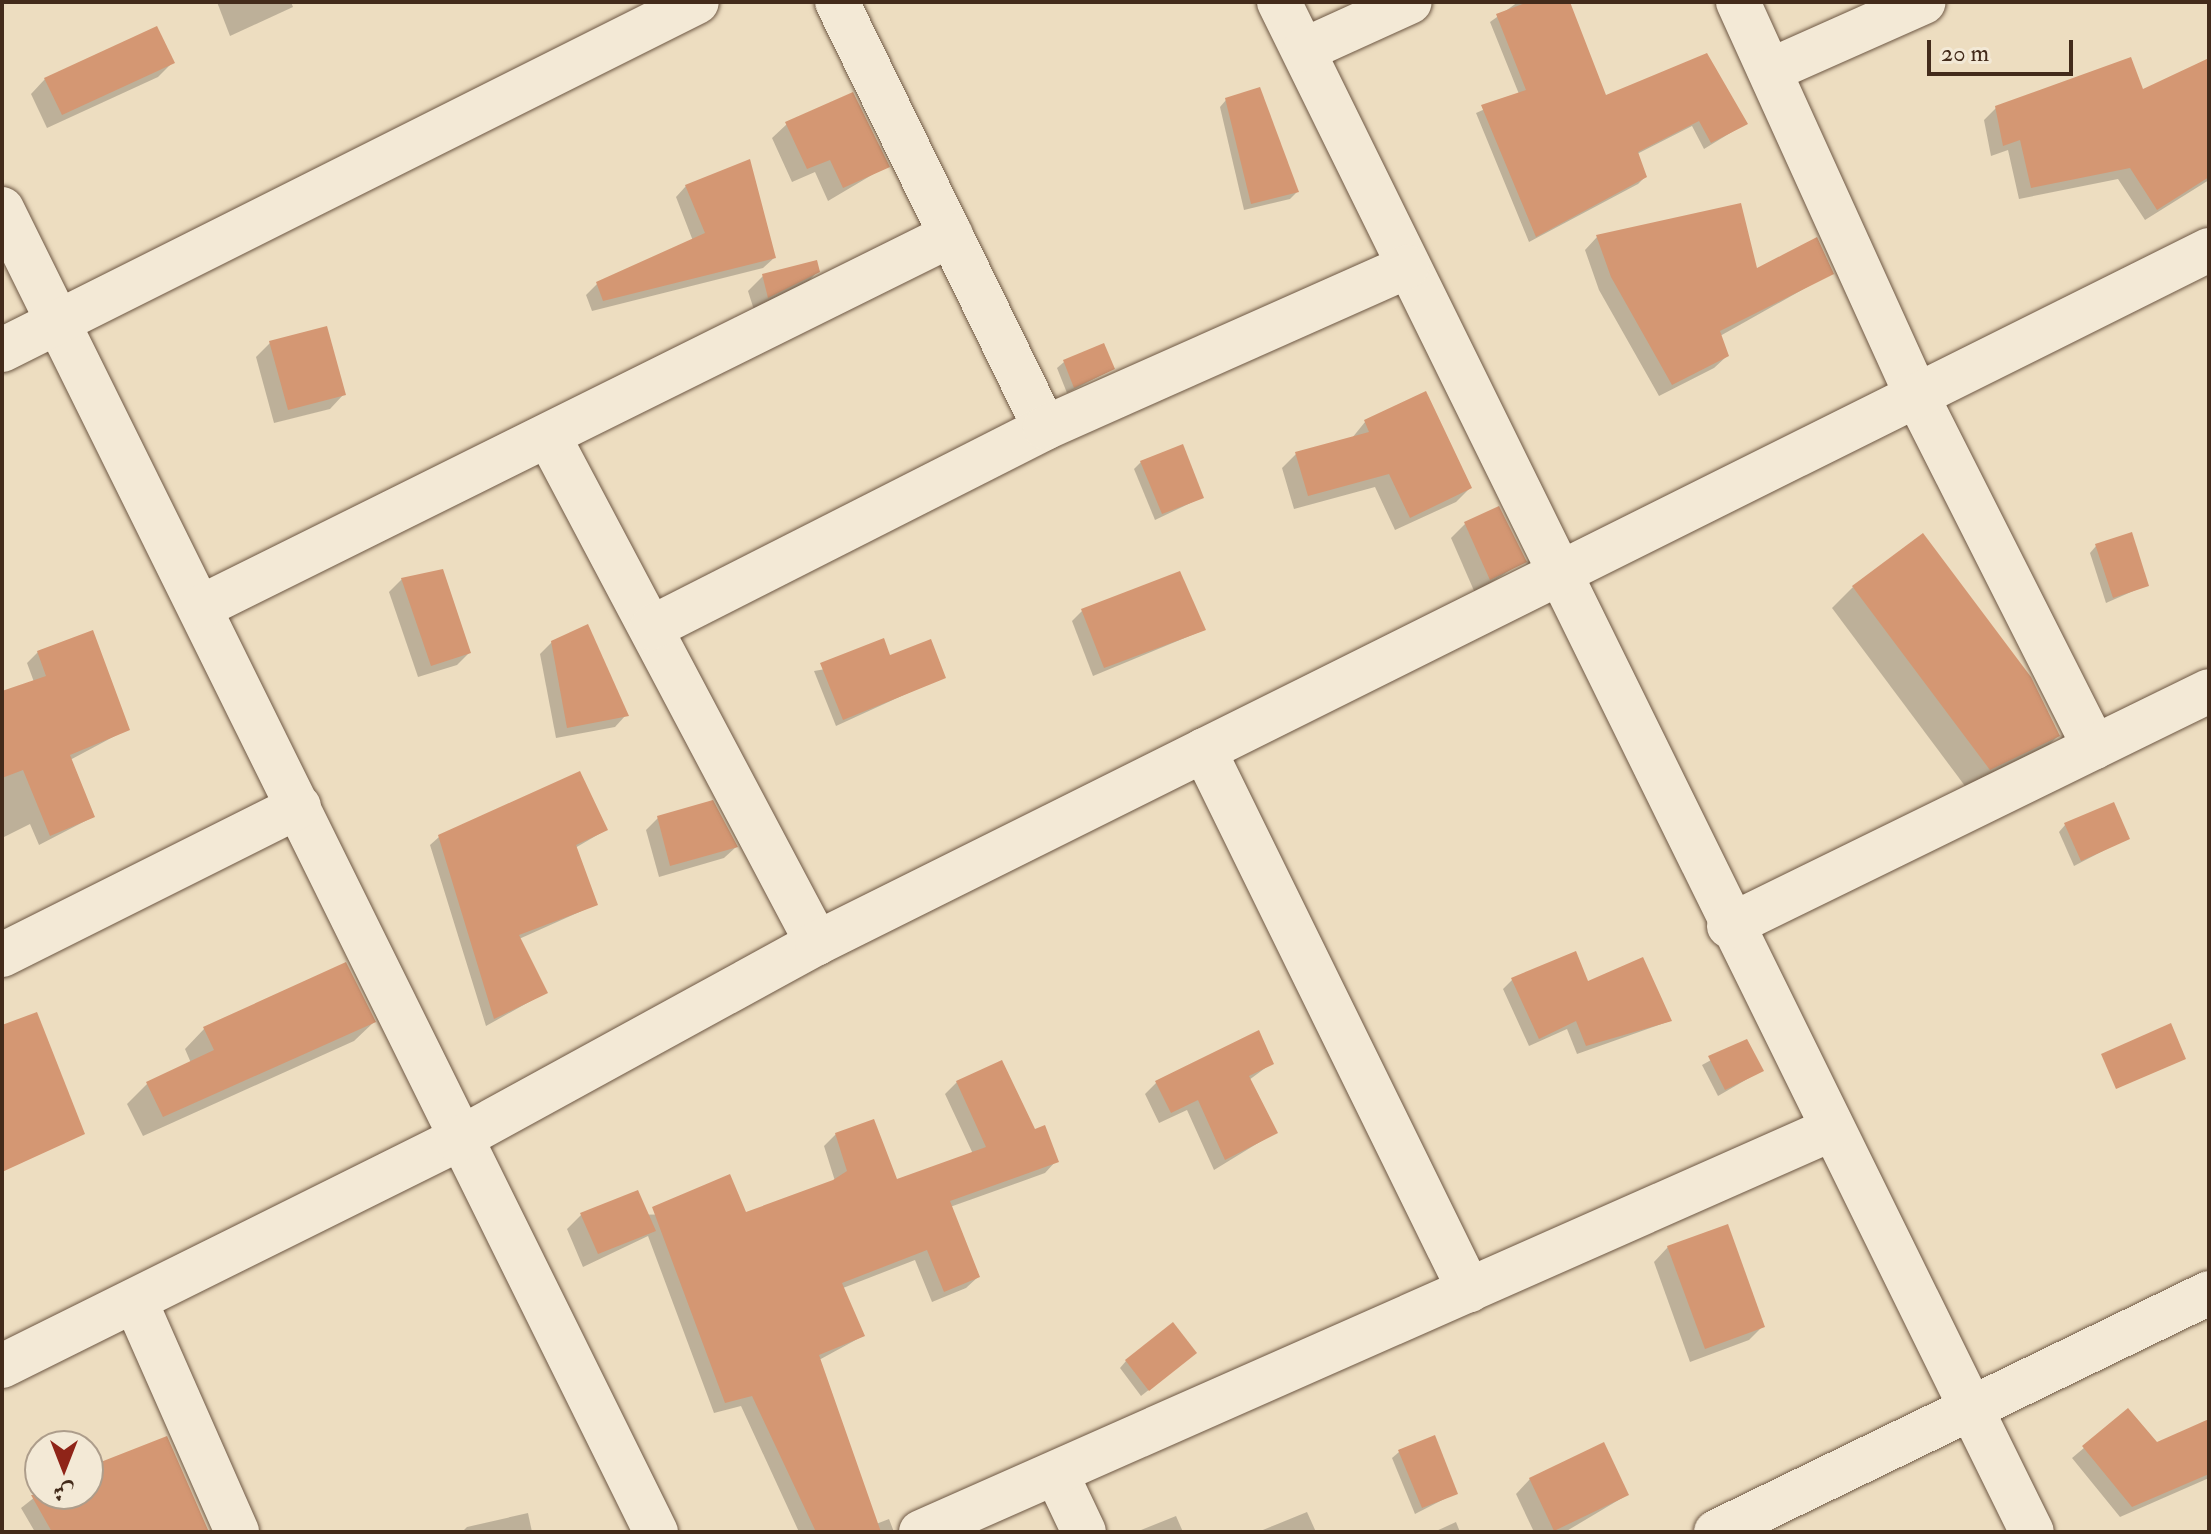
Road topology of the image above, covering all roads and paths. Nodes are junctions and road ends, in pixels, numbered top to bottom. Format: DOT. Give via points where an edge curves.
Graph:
graph roads {
  1 [pos="697,2"];
  2 [pos="837,2"];
  3 [pos="1279,2"];
  4 [pos="1410,2"];
  5 [pos="1738,2"];
  6 [pos="1924,2"];
  7 [pos="1304,50"];
  8 [pos="1771,70"];
  9 [pos="2,209"];
  10 [pos="951,235"];
  11 [pos="2209,250"];
  12 [pos="1407,267"];
  13 [pos="58,327"];
  14 [pos="2,350"];
  15 [pos="1915,392"];
  16 [pos="1045,428"];
  17 [pos="549,437"];
  18 [pos="1558,574"];
  19 [pos="203,606"];
  20 [pos="651,628"];
  21 [pos="2209,691"];
  22 [pos="2094,747"];
  23 [pos="1204,750"];
  24 [pos="299,806"];
  25 [pos="1729,926"];
  26 [pos="817,943"];
  27 [pos="2,955"];
  28 [pos="1830,1130"];
  29 [pos="457,1140"];
  30 [pos="1469,1290"];
  31 [pos="2209,1293"];
  32 [pos="137,1305"];
  33 [pos="2,1366"];
  34 [pos="1971,1409"];
  35 [pos="1056,1473"];
  36 [pos="237,1532"];
  37 [pos="656,1532"];
  38 [pos="921,1532"];
  39 [pos="1084,1532"];
  40 [pos="1716,1532"];
  41 [pos="2032,1532"];
  1 -- 13 [label="street"];
  2 -- 10 [label="street"];
  3 -- 7 [label="street"];
  4 -- 7 [label="street"];
  5 -- 8 [label="street"];
  6 -- 8 [label="street"];
  7 -- 12 [label="street"];
  8 -- 15 [label="street"];
  9 -- 13 [label="street"];
  10 -- 16 [label="street"];
  10 -- 17 [label="street"];
  11 -- 15 [label="street"];
  12 -- 16 [label="street"];
  12 -- 18 [label="street"];
  13 -- 14 [label="street"];
  13 -- 19 [label="street"];
  15 -- 18 [label="street"];
  15 -- 22 [label="street"];
  16 -- 20 [label="street"];
  17 -- 19 [label="street"];
  17 -- 20 [label="street"];
  18 -- 23 [label="street"];
  18 -- 25 [label="street"];
  19 -- 24 [label="street"];
  20 -- 26 [label="street"];
  21 -- 22 [label="street"];
  22 -- 25 [label="street"];
  23 -- 26 [label="street"];
  23 -- 30 [label="street"];
  24 -- 27 [label="street"];
  24 -- 29 [label="street"];
  25 -- 28 [label="street"];
  26 -- 29 [label="street"];
  28 -- 30 [label="street"];
  28 -- 34 [label="street"];
  29 -- 32 [label="street"];
  29 -- 37 [label="street"];
  30 -- 35 [label="street"];
  31 -- 34 [label="street"];
  32 -- 33 [label="street"];
  32 -- 36 [label="street"];
  34 -- 40 [label="street"];
  34 -- 41 [label="street"];
  35 -- 38 [label="street"];
  35 -- 39 [label="street"];
}
